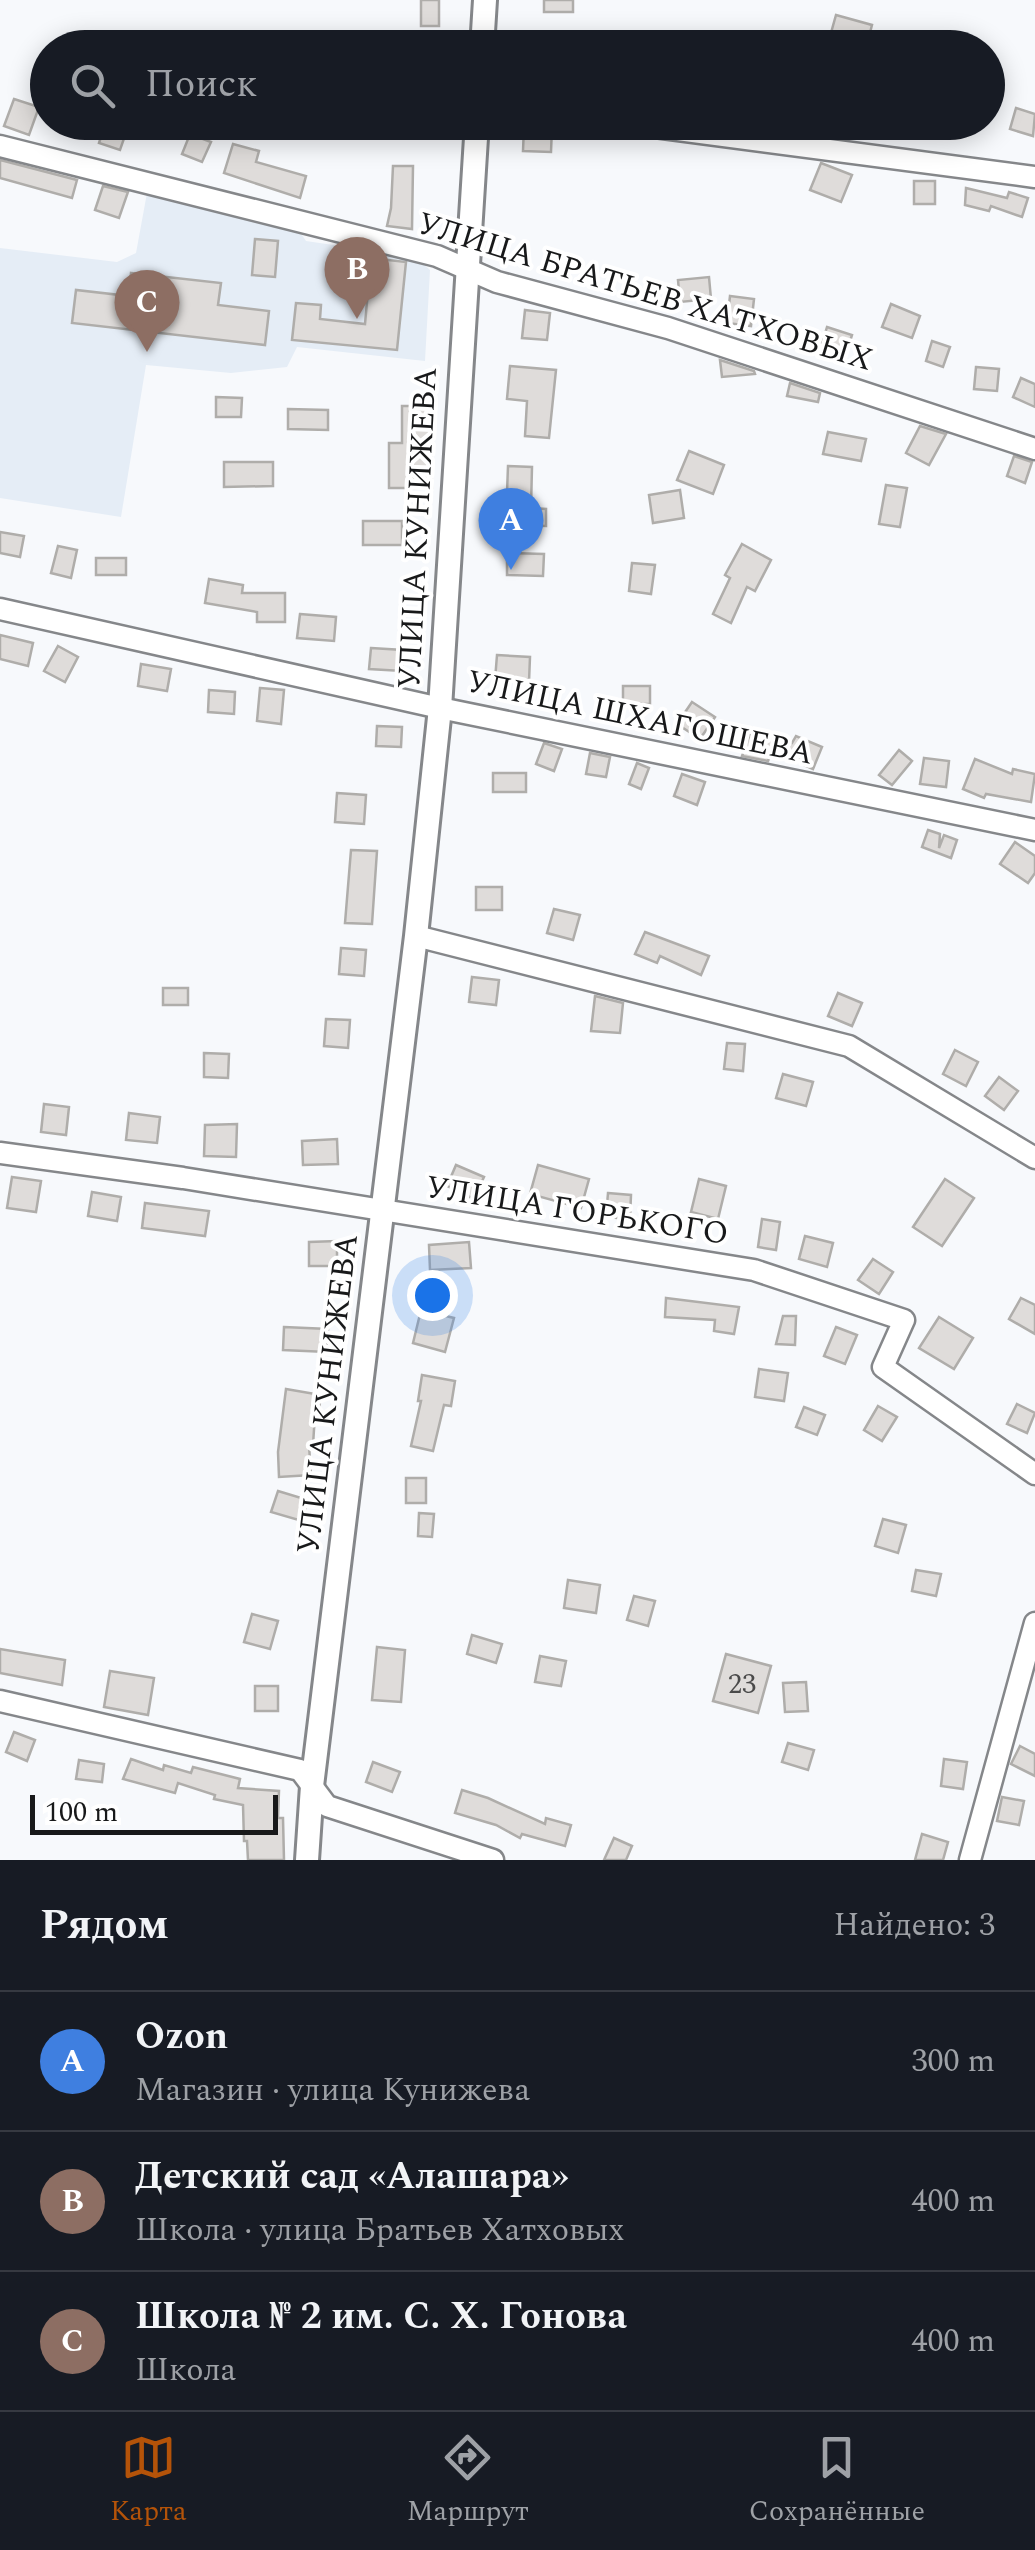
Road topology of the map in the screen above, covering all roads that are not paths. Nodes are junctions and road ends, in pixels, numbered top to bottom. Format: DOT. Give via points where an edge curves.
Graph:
graph roads {
  1 [pos="485,0"];
  2 [pos="483,30"];
  3 [pos="476,140"];
  4 [pos="754,140"];
  5 [pos="0,146"];
  6 [pos="1035,177"];
  7 [pos="466,268"];
  8 [pos="1035,449"];
  9 [pos="0,609"];
  10 [pos="440,708"];
  11 [pos="1035,830"];
  12 [pos="416,936"];
  13 [pos="0,1153"];
  14 [pos="1035,1158"];
  15 [pos="382,1210"];
  16 [pos="1035,1474"];
  17 [pos="1035,1623"];
  18 [pos="0,1701"];
  19 [pos="312,1786"];
  20 [pos="306,1860"];
  21 [pos="493,1860"];
  22 [pos="970,1860"];
  1 -- 2 [label="street"];
  3 -- 7 [label="street, УЛИЦА КУНИЖЕВА"];
  4 -- 6 [label="street"];
  5 -- 7 [label="street, УЛИЦА БРАТЬЕВ ХАТХОВЫХ"];
  7 -- 8 [label="street, УЛИЦА БРАТЬЕВ ХАТХОВЫХ"];
  7 -- 10 [label="street, УЛИЦА КУНИЖЕВА"];
  9 -- 10 [label="street, УЛИЦА ШХАГОШЕВА"];
  10 -- 11 [label="street, УЛИЦА ШХАГОШЕВА"];
  10 -- 12 [label="street, УЛИЦА КУНИЖЕВА"];
  12 -- 14 [label="street" via="850,1046"];
  12 -- 15 [label="street, УЛИЦА КУНИЖЕВА"];
  13 -- 15 [label="street, УЛИЦА ГОРЬКОГО"];
  15 -- 16 [label="street, УЛИЦА ГОРЬКОГО" via="754,1270 904,1320 883,1367"];
  15 -- 19 [label="street, УЛИЦА КУНИЖЕВА"];
  17 -- 22 [label="street"];
  18 -- 19 [label="street" via="300,1770"];
  19 -- 20 [label="street, УЛИЦА КУНИЖЕВА"];
  19 -- 21 [label="street" via="327,1806"];
}
